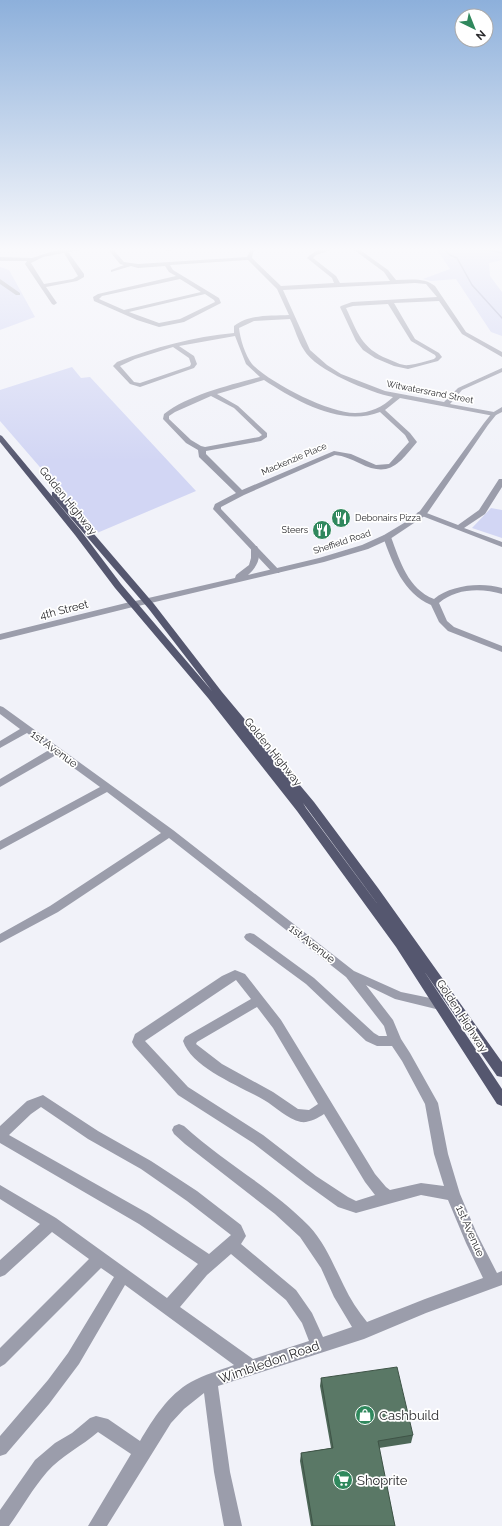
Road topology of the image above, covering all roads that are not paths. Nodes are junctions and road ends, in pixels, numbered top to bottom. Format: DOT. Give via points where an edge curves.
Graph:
graph roads {
  1 [pos="139,318"];
  2 [pos="188,318"];
  3 [pos="278,318"];
  4 [pos="293,318"];
  5 [pos="347,318"];
  6 [pos="400,318"];
  7 [pos="454,318"];
  8 [pos="238,334"];
  9 [pos="175,346"];
  10 [pos="502,354"];
  11 [pos="502,370"];
  12 [pos="266,377"];
  13 [pos="212,394"];
  14 [pos="398,396"];
  15 [pos="445,405"];
  16 [pos="502,409"];
  17 [pos="381,410"];
  18 [pos="494,414"];
  19 [pos="0,428"];
  20 [pos="0,437"];
  21 [pos="202,449"];
  22 [pos="502,481"];
  23 [pos="241,493"];
  24 [pos="421,514"];
  25 [pos="459,528"];
  26 [pos="387,537"];
  27 [pos="502,545"];
  28 [pos="254,548"];
  29 [pos="276,571"];
  30 [pos="234,580"];
  31 [pos="502,591"];
  32 [pos="147,601"];
  33 [pos="435,603"];
  34 [pos="134,604"];
  35 [pos="0,637"];
  36 [pos="502,649"];
  37 [pos="0,709"];
  38 [pos="27,729"];
  39 [pos="0,745"];
  40 [pos="56,750"];
  41 [pos="0,784"];
  42 [pos="107,788"];
  43 [pos="169,833"];
  44 [pos="0,846"];
  45 [pos="250,937"];
  46 [pos="0,939"];
  47 [pos="350,974"];
  48 [pos="259,1000"];
  49 [pos="440,1005"];
  50 [pos="395,1041"];
  51 [pos="502,1072"];
  52 [pos="502,1100"];
  53 [pos="327,1106"];
  54 [pos="179,1130"];
  55 [pos="0,1135"];
  56 [pos="0,1191"];
  57 [pos="453,1194"];
  58 [pos="389,1197"];
  59 [pos="51,1223"];
  60 [pos="231,1245"];
  61 [pos="100,1258"];
  62 [pos="210,1263"];
  63 [pos="0,1270"];
  64 [pos="123,1275"];
  65 [pos="497,1280"];
  66 [pos="168,1309"];
  67 [pos="364,1331"];
  68 [pos="319,1345"];
  69 [pos="0,1359"];
  70 [pos="250,1367"];
  71 [pos="210,1382"];
  72 [pos="0,1448"];
  73 [pos="142,1452"];
  74 [pos="0,1525"];
  75 [pos="97,1526"];
  76 [pos="233,1526"];
  1 -- 2 [label="street" via="156,325"];
  3 -- 8 [label="street" via="245,321 236,327"];
  4 -- 14 [label="street, Witwatersrand Street" via="303,343 312,356 339,375"];
  5 -- 6 [label="street" via="363,347 377,357 400,366 410,366 438,358 437,354 413,340"];
  7 -- 10 [label="street" via="464,333"];
  8 -- 9 [label="street" via="210,337"];
  8 -- 12 [label="street" via="248,363"];
  9 -- 9 [label="street" via="128,359 116,366 132,383 140,385 192,367 192,357"];
  11 -- 15 [label="street" via="460,389"];
  12 -- 13 [label="street"];
  12 -- 17 [label="street" via="287,392 340,414 354,415"];
  13 -- 21 [label="street" via="169,411 166,415 166,419 188,441"];
  13 -- 21 [label="street" via="236,407 265,436 248,442"];
  14 -- 15 [label="street, Witwatersrand Street"];
  14 -- 17 [label="street"];
  15 -- 18 [label="street, Witwatersrand Street"];
  16 -- 18 [label="street, Sheffield Road"];
  17 -- 23 [label="street, Mackenzie Place" via="408,434 413,442 392,466 375,468 346,455 334,453"];
  18 -- 24 [label="street, Sheffield Road"];
  19 -- 32 [label="main road, Golden Highway"];
  20 -- 34 [label="main road, Golden Highway"];
  21 -- 23 [label="street" via="202,455"];
  22 -- 25 [label="street" via="482,512"];
  23 -- 28 [label="street, Mackenzie Place" via="220,503 217,509"];
  24 -- 25 [label="street"];
  24 -- 26 [label="street, Sheffield Road"];
  25 -- 27 [label="street"];
  26 -- 29 [label="street, Sheffield Road" via="353,551"];
  26 -- 33 [label="street" via="412,590 424,600"];
  28 -- 29 [label="street, Mackenzie Place"];
  28 -- 30 [label="street" via="255,559 252,568"];
  29 -- 30 [label="street, Sheffield Road"];
  30 -- 32 [label="street, Sheffield Road"];
  31 -- 33 [label="street" via="488,587 478,588 442,597"];
  32 -- 34 [label="street, Sheffield Road"];
  32 -- 51 [label="main road, Golden Highway" via="310,805"];
  33 -- 36 [label="street" via="443,622 451,629"];
  34 -- 35 [label="street, 4th Street"];
  34 -- 49 [label="main road, Golden Highway" via="301,808 400,944"];
  37 -- 38 [label="street, 1st Avenue"];
  38 -- 39 [label="street"];
  38 -- 40 [label="street, 1st Avenue"];
  40 -- 41 [label="street"];
  40 -- 42 [label="street, 1st Avenue"];
  42 -- 43 [label="street, 1st Avenue"];
  42 -- 44 [label="street"];
  43 -- 46 [label="street" via="54,909"];
  43 -- 47 [label="street, 1st Avenue"];
  45 -- 50 [label="street" via="310,981 370,1037 377,1041"];
  47 -- 49 [label="street" via="399,996"];
  47 -- 50 [label="street, 1st Avenue" via="389,1024"];
  48 -- 53 [label="street" via="277,1024"];
  48 -- 53 [label="street" via="193,1038 189,1041 191,1047 227,1075 298,1115 307,1116"];
  48 -- 58 [label="street" via="242,979 235,975 148,1030 138,1042 183,1091 258,1139 343,1202 356,1207"];
  49 -- 52 [label="main road, Golden Highway"];
  50 -- 57 [label="street, 1st Avenue" via="431,1103 441,1154"];
  53 -- 58 [label="street" via="370,1178 381,1192"];
  54 -- 67 [label="street" via="280,1209 305,1232 326,1263 350,1312"];
  55 -- 60 [label="street" via="29,1108 43,1101 192,1196 236,1230 239,1236"];
  55 -- 62 [label="street" via="113,1201"];
  56 -- 59 [label="street"];
  57 -- 58 [label="street" via="420,1189"];
  57 -- 65 [label="street, 1st Avenue" via="471,1238"];
  59 -- 61 [label="street"];
  59 -- 63 [label="street"];
  60 -- 62 [label="street"];
  60 -- 68 [label="street" via="291,1295 307,1318"];
  61 -- 64 [label="street"];
  61 -- 69 [label="street"];
  62 -- 66 [label="street"];
  64 -- 66 [label="street"];
  64 -- 72 [label="street" via="61,1375"];
  65 -- 67 [label="street, Wimbledon Road"];
  66 -- 70 [label="street"];
  67 -- 68 [label="street, Wimbledon Road"];
  68 -- 70 [label="street, Wimbledon Road"];
  70 -- 71 [label="street, Wimbledon Road"];
  71 -- 73 [label="street, Wimbledon Road" via="196,1388 178,1403 155,1430"];
  71 -- 76 [label="street" via="222,1472"];
  73 -- 74 [label="street" via="102,1425 96,1424 42,1466"];
  73 -- 75 [label="street, Wimbledon Road"];
}
